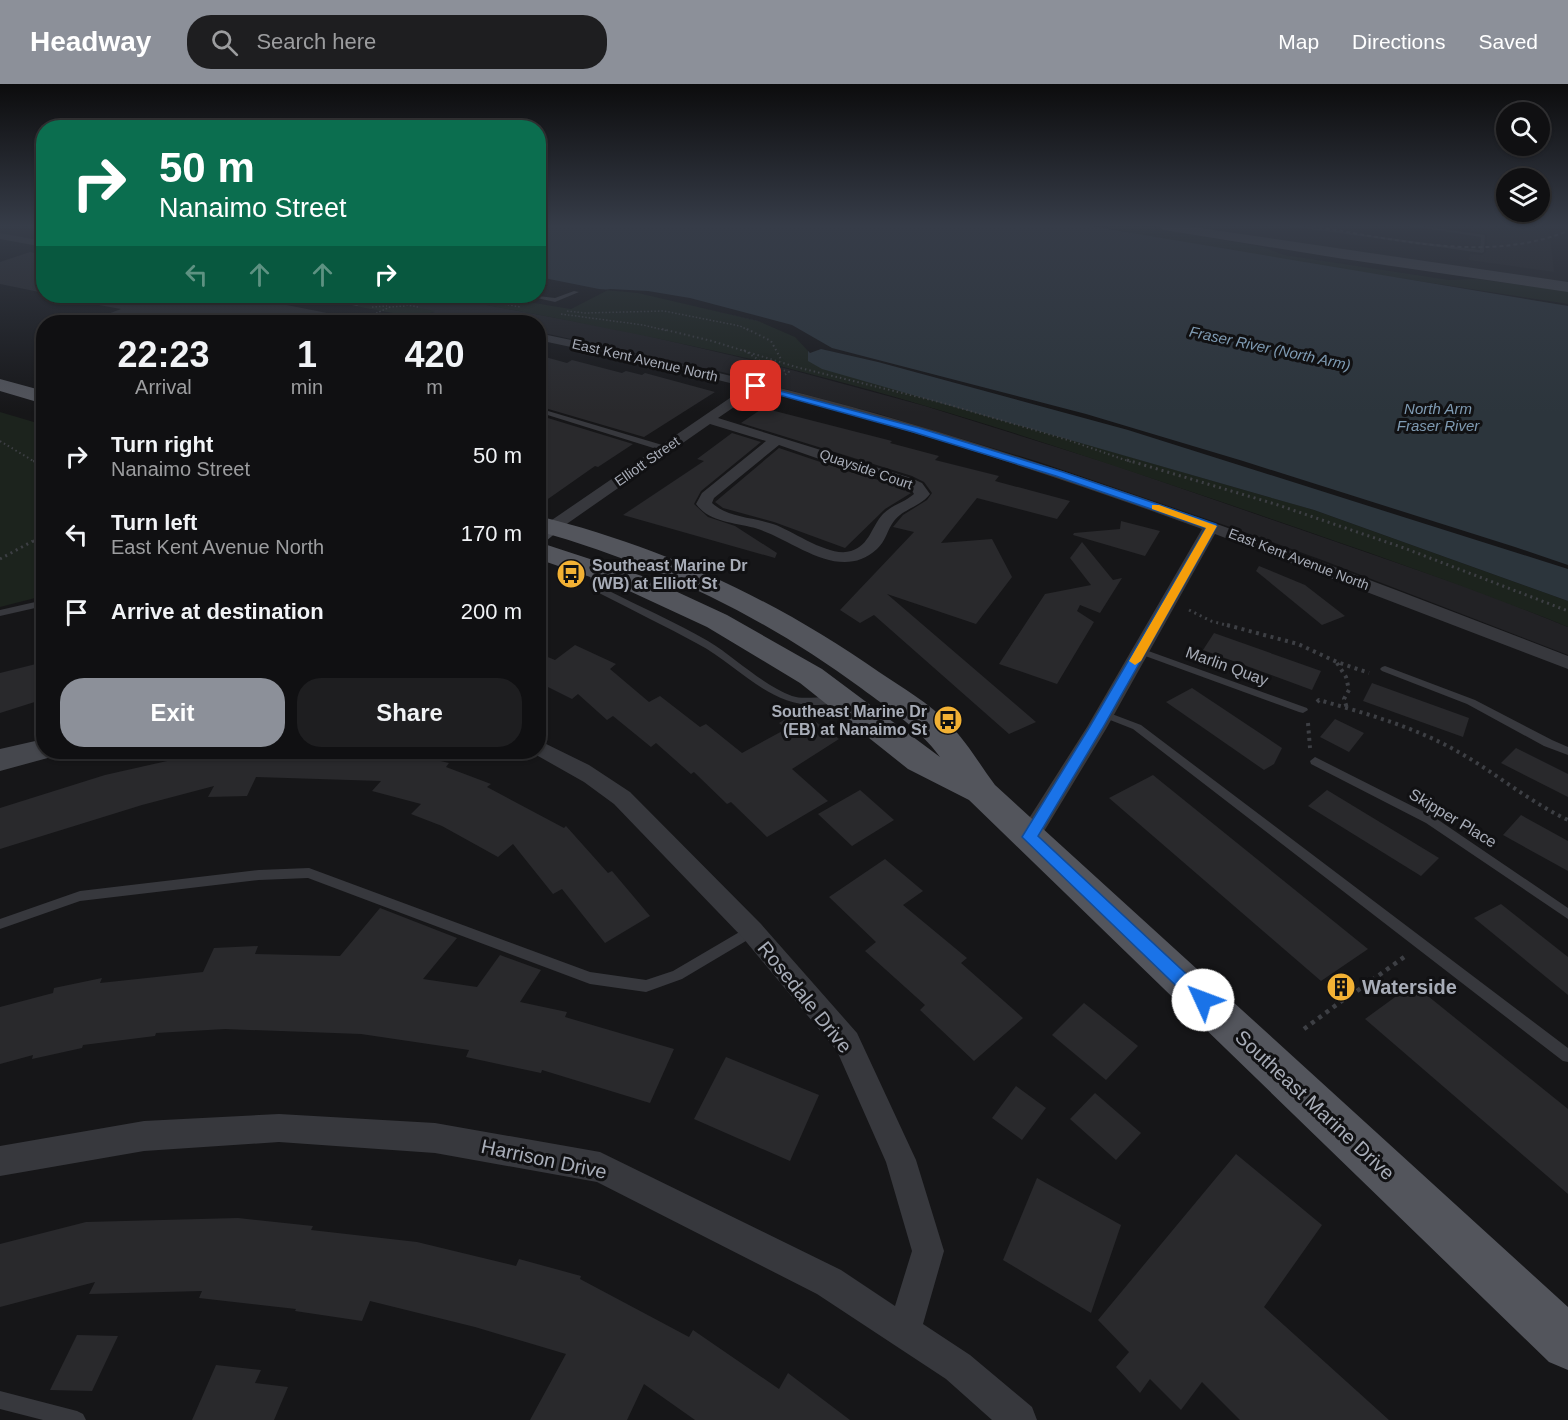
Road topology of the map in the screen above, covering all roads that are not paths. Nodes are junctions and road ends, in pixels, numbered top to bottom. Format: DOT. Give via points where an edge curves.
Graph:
graph roads {
  1 [pos="576,292"];
  2 [pos="546,298"];
  3 [pos="428,312"];
  4 [pos="439,315"];
  5 [pos="546,338"];
  6 [pos="0,385"];
  7 [pos="756,386"];
  8 [pos="36,396"];
  9 [pos="546,412"];
  10 [pos="707,419"];
  11 [pos="777,439"];
  12 [pos="666,449"];
  13 [pos="1212,526"];
  14 [pos="546,531"];
  15 [pos="546,535"];
  16 [pos="546,537"];
  17 [pos="36,605"];
  18 [pos="0,613"];
  19 [pos="1140,651"];
  20 [pos="1568,663"];
  21 [pos="1385,669"];
  22 [pos="1303,710"];
  23 [pos="1104,714"];
  24 [pos="36,751"];
  25 [pos="546,751"];
  26 [pos="1568,751"];
  27 [pos="0,760"];
  28 [pos="1315,762"];
  29 [pos="983,794"];
  30 [pos="1029,837"];
  31 [pos="1568,914"];
  32 [pos="0,924"];
  33 [pos="752,931"];
  34 [pos="1568,1056"];
  35 [pos="0,1161"];
  36 [pos="904,1331"];
  37 [pos="1568,1343"];
  38 [pos="0,1400"];
  39 [pos="77,1420"];
  40 [pos="1020,1420"];
  1 -- 2 [label="lane" via="555,300"];
  3 -- 4 [label="street"];
  5 -- 7 [label="street, East Kent Avenue North"];
  6 -- 8 [label="main road"];
  7 -- 10 [label="street, Elliott Street"];
  7 -- 13 [label="street, East Kent Avenue North" via="916,430"];
  9 -- 12 [label="lane"];
  10 -- 11 [label="street, Quayside Court"];
  10 -- 12 [label="street, Elliott Street"];
  11 -- 11 [label="street, Quayside Court" via="906,480 917,486 922,495 890,516 870,548 850,556 820,552 777,530 708,509 704,504 706,496"];
  12 -- 14 [label="street, Elliott Street"];
  13 -- 19 [label="street"];
  13 -- 20 [label="street, East Kent Avenue North"];
  15 -- 29 [label="main road, Southeast Marine Drive" via="640,555 691,575 792,626 839,656 937,731"];
  16 -- 29 [label="main road, Southeast Marine Drive" via="592,567 717,621 811,676 920,761"];
  17 -- 18 [label="lane"];
  19 -- 22 [label="lane, Marlin Quay"];
  19 -- 23 [label="street"];
  21 -- 26 [label="lane" via="1471,702"];
  23 -- 30 [label="street"];
  23 -- 34 [label="lane" via="1137,727"];
  24 -- 27 [label="street"];
  25 -- 33 [label="street, Rosedale Drive" via="584,770 622,798"];
  28 -- 31 [label="lane, Skipper Place" via="1430,820"];
  29 -- 30 [label="main road, Southeast Marine Drive"];
  30 -- 37 [label="main road, Southeast Marine Drive"];
  32 -- 33 [label="lane" via="80,896 259,875 309,873 590,978 646,987 677,975"];
  33 -- 36 [label="street, Rosedale Drive" via="847,1042 901,1160 928,1251"];
  35 -- 36 [label="street, Harrison Drive" via="144,1136 279,1128 435,1138 600,1167 829,1282"];
  36 -- 40 [label="street, Harrison Drive" via="958,1367"];
  38 -- 39 [label="lane"];
}
